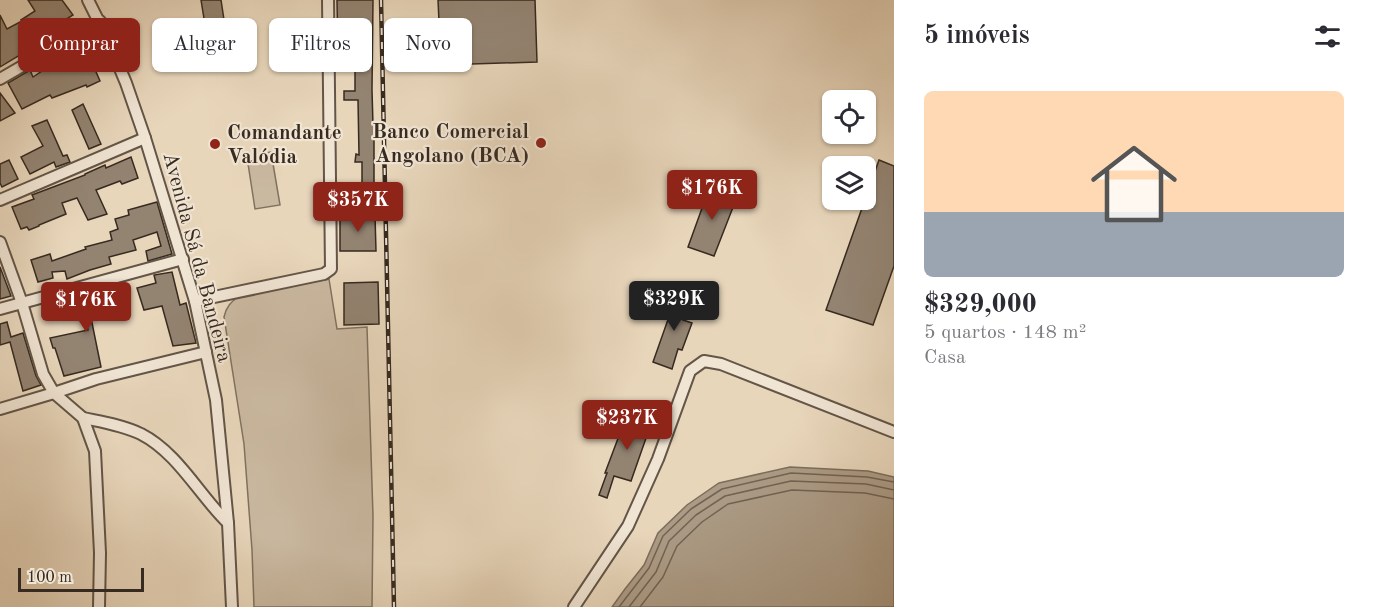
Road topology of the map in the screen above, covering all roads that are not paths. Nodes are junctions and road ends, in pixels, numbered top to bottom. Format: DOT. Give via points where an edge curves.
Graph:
graph roads {
  1 [pos="88,0"];
  2 [pos="328,0"];
  3 [pos="98,18"];
  4 [pos="18,69"];
  5 [pos="122,72"];
  6 [pos="0,80"];
  7 [pos="145,138"];
  8 [pos="0,200"];
  9 [pos="0,242"];
  10 [pos="183,259"];
  11 [pos="195,301"];
  12 [pos="22,303"];
  13 [pos="0,309"];
  14 [pos="206,352"];
  15 [pos="54,393"];
  16 [pos="0,409"];
  17 [pos="83,418"];
  18 [pos="894,432"];
  19 [pos="228,523"];
  20 [pos="99,607"];
  21 [pos="232,607"];
  22 [pos="574,607"];
  1 -- 3 [label="street, Avenida Sá da Bandeira"];
  2 -- 11 [label="street" via="331,269 324,274"];
  4 -- 6 [label="street"];
  5 -- 7 [label="street, Avenida Sá da Bandeira"];
  7 -- 8 [label="street"];
  7 -- 10 [label="street, Avenida Sá da Bandeira"];
  9 -- 12 [label="street"];
  10 -- 11 [label="street, Avenida Sá da Bandeira"];
  10 -- 12 [label="street"];
  11 -- 14 [label="street, Avenida Sá da Bandeira"];
  12 -- 13 [label="street"];
  12 -- 15 [label="street" via="43,374"];
  14 -- 15 [label="street"];
  14 -- 19 [label="street, Avenida Sá da Bandeira" via="216,400"];
  15 -- 16 [label="street"];
  15 -- 17 [label="street"];
  17 -- 19 [label="street" via="115,424 160,447"];
  17 -- 20 [label="street" via="95,451"];
  18 -- 22 [label="street" via="721,364 704,361 690,370 658,459 628,526"];
  19 -- 21 [label="street, Avenida Sá da Bandeira"];
}
